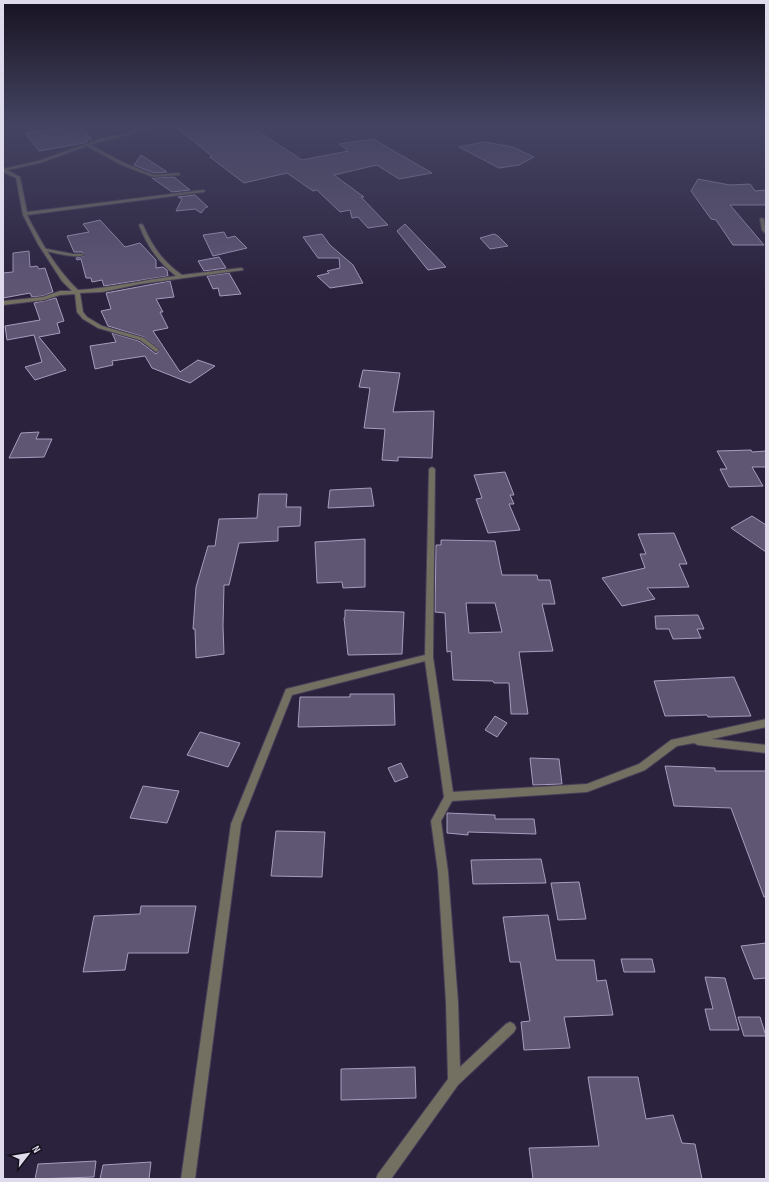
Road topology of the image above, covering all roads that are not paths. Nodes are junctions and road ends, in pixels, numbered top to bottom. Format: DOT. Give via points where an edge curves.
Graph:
graph roads {
  1 [pos="19,180"];
  2 [pos="203,191"];
  3 [pos="25,214"];
  4 [pos="762,219"];
  5 [pos="140,226"];
  6 [pos="766,233"];
  7 [pos="43,249"];
  8 [pos="82,255"];
  9 [pos="241,269"];
  10 [pos="181,277"];
  11 [pos="76,292"];
  12 [pos="3,297"];
  13 [pos="44,298"];
  14 [pos="3,303"];
  15 [pos="156,350"];
  16 [pos="432,469"];
  17 [pos="429,657"];
  18 [pos="766,723"];
  19 [pos="691,741"];
  20 [pos="766,749"];
  21 [pos="449,797"];
  22 [pos="510,1028"];
  23 [pos="454,1081"];
  24 [pos="188,1179"];
  25 [pos="383,1179"];
  1 -- 3 [label="street"];
  2 -- 3 [label="street"];
  3 -- 7 [label="street"];
  4 -- 6 [label="lane"];
  5 -- 10 [label="street" via="149,245 161,260"];
  7 -- 8 [label="lane"];
  7 -- 11 [label="street" via="64,280"];
  9 -- 10 [label="street"];
  10 -- 11 [label="street"];
  11 -- 13 [label="street"];
  11 -- 15 [label="street" via="80,312 85,318 100,327 142,339"];
  12 -- 13 [label="street"];
  13 -- 14 [label="street"];
  16 -- 17 [label="street"];
  17 -- 21 [label="street"];
  17 -- 24 [label="street" via="289,692 236,824"];
  18 -- 19 [label="street"];
  19 -- 20 [label="street"];
  19 -- 21 [label="street" via="674,743 642,768 587,788"];
  21 -- 23 [label="street" via="436,821 443,872 452,995"];
  22 -- 23 [label="street"];
  23 -- 25 [label="street"];
}
